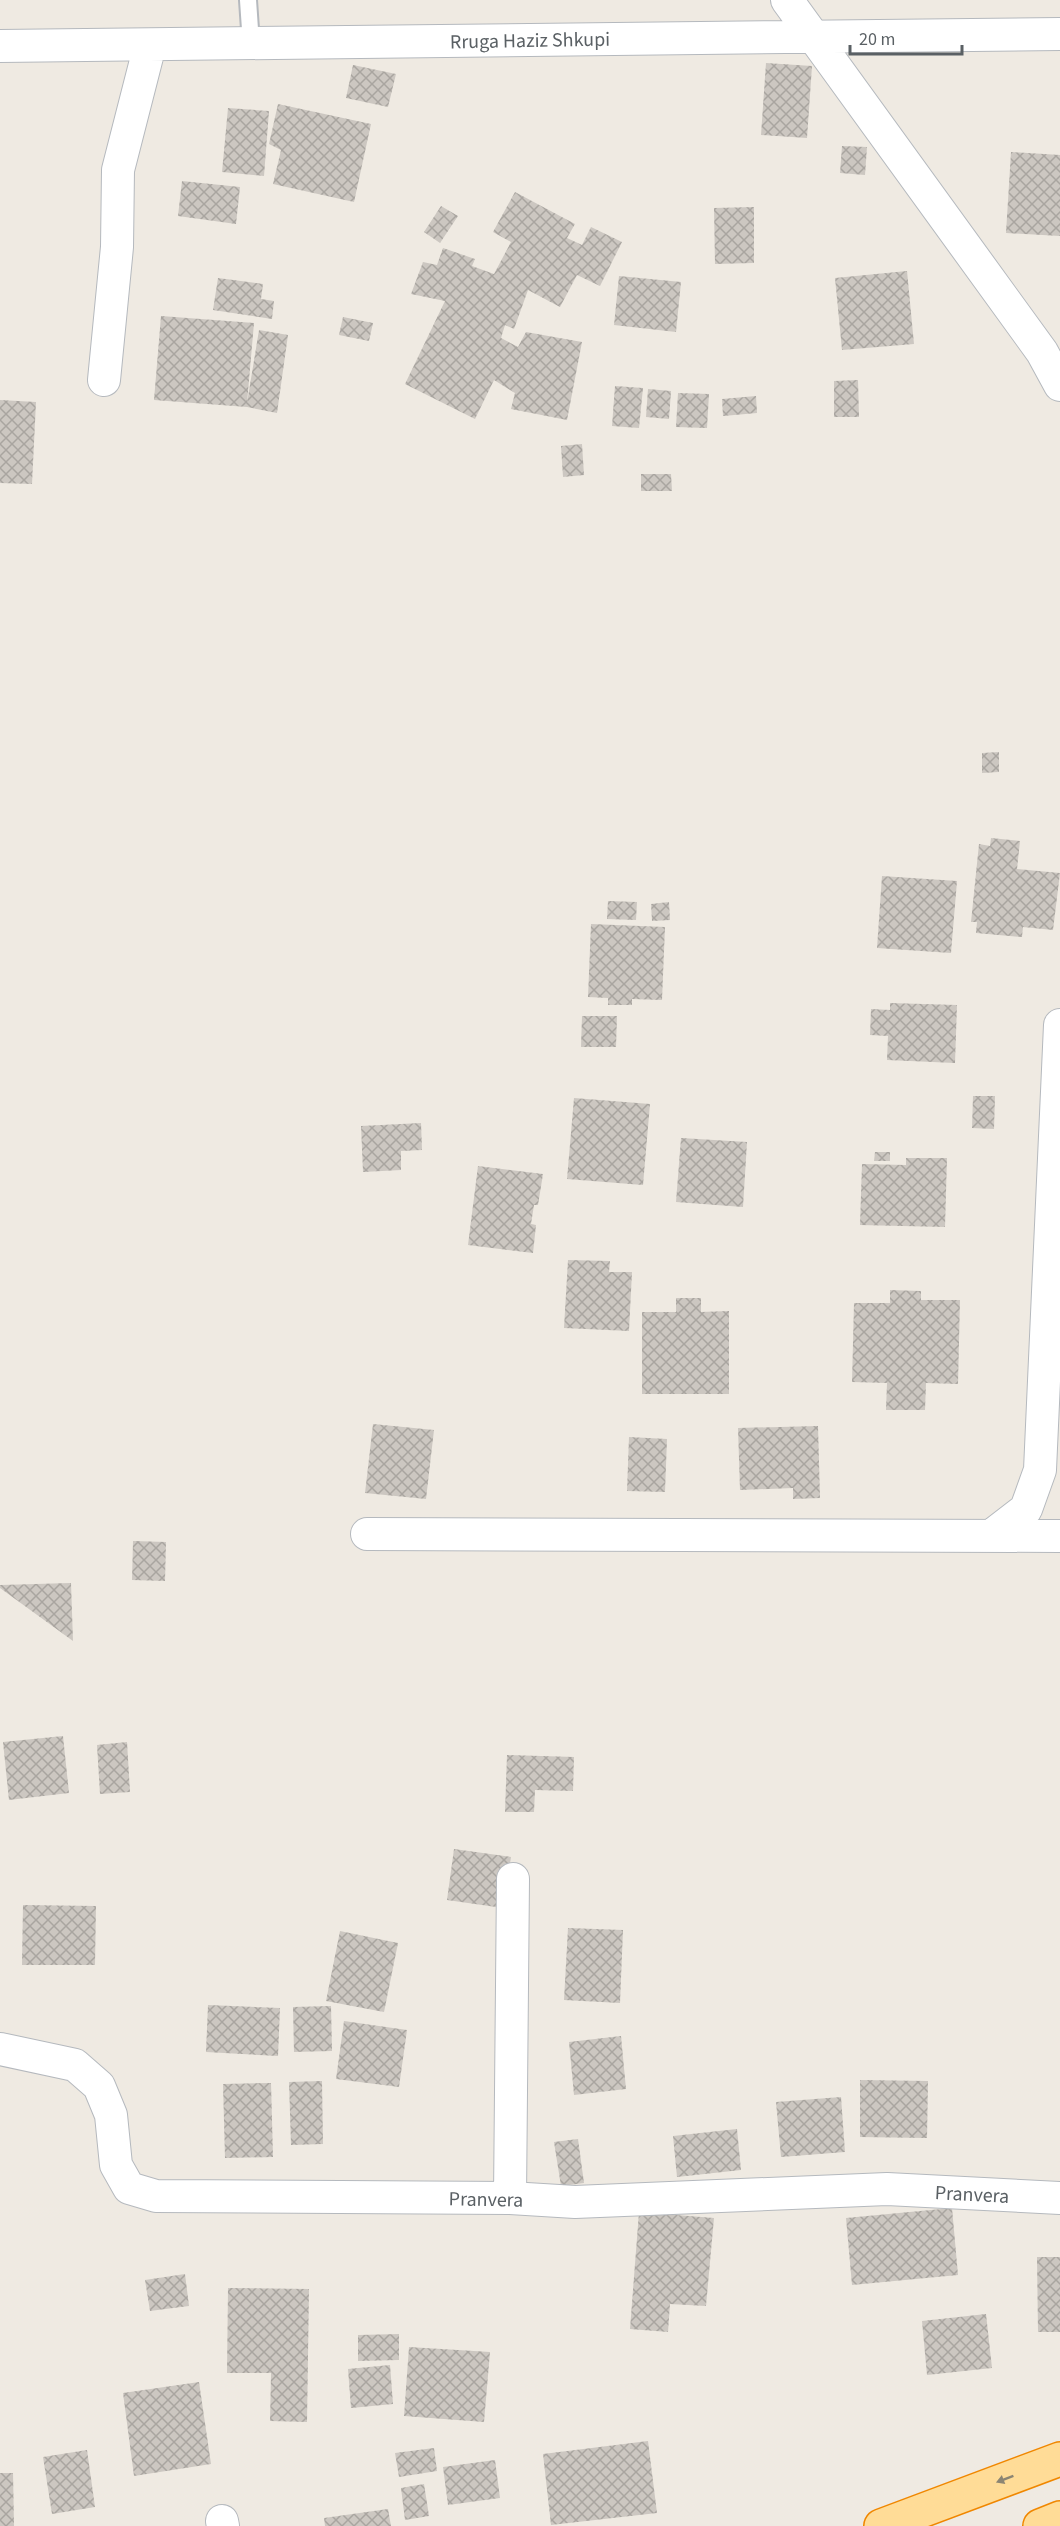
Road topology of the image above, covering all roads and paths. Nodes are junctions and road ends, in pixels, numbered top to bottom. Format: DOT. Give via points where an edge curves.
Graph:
graph roads {
  1 [pos="248,0"];
  2 [pos="787,0"];
  3 [pos="1060,34"];
  4 [pos="813,37"];
  5 [pos="250,44"];
  6 [pos="150,45"];
  7 [pos="0,46"];
  8 [pos="104,380"];
  9 [pos="1060,385"];
  10 [pos="1060,1025"];
  11 [pos="367,1534"];
  12 [pos="991,1536"];
  13 [pos="1060,1536"];
  14 [pos="513,1880"];
  15 [pos="0,2049"];
  16 [pos="510,2198"];
  17 [pos="1060,2198"];
  18 [pos="1060,2459"];
  19 [pos="1060,2518"];
  20 [pos="881,2526"];
  21 [pos="1040,2526"];
  1 -- 5 [label="lane"];
  2 -- 4 [label="street"];
  3 -- 4 [label="street, Rruga Haziz Shkupi"];
  4 -- 5 [label="street, Rruga Haziz Shkupi"];
  4 -- 9 [label="street" via="1042,352"];
  5 -- 6 [label="street, Rruga Haziz Shkupi"];
  6 -- 7 [label="street, Rruga Haziz Shkupi"];
  6 -- 8 [label="street" via="118,170 117,247"];
  10 -- 12 [label="street" via="1040,1470 1026,1509"];
  11 -- 12 [label="street"];
  12 -- 13 [label="street"];
  14 -- 16 [label="street"];
  15 -- 16 [label="street, Pranvera" via="75,2065 99,2086 111,2115 116,2165 129,2188 156,2196"];
  16 -- 17 [label="street, Pranvera" via="575,2202 887,2189"];
  18 -- 20 [label="highway, one-way"];
  19 -- 21 [label="highway"];
}
